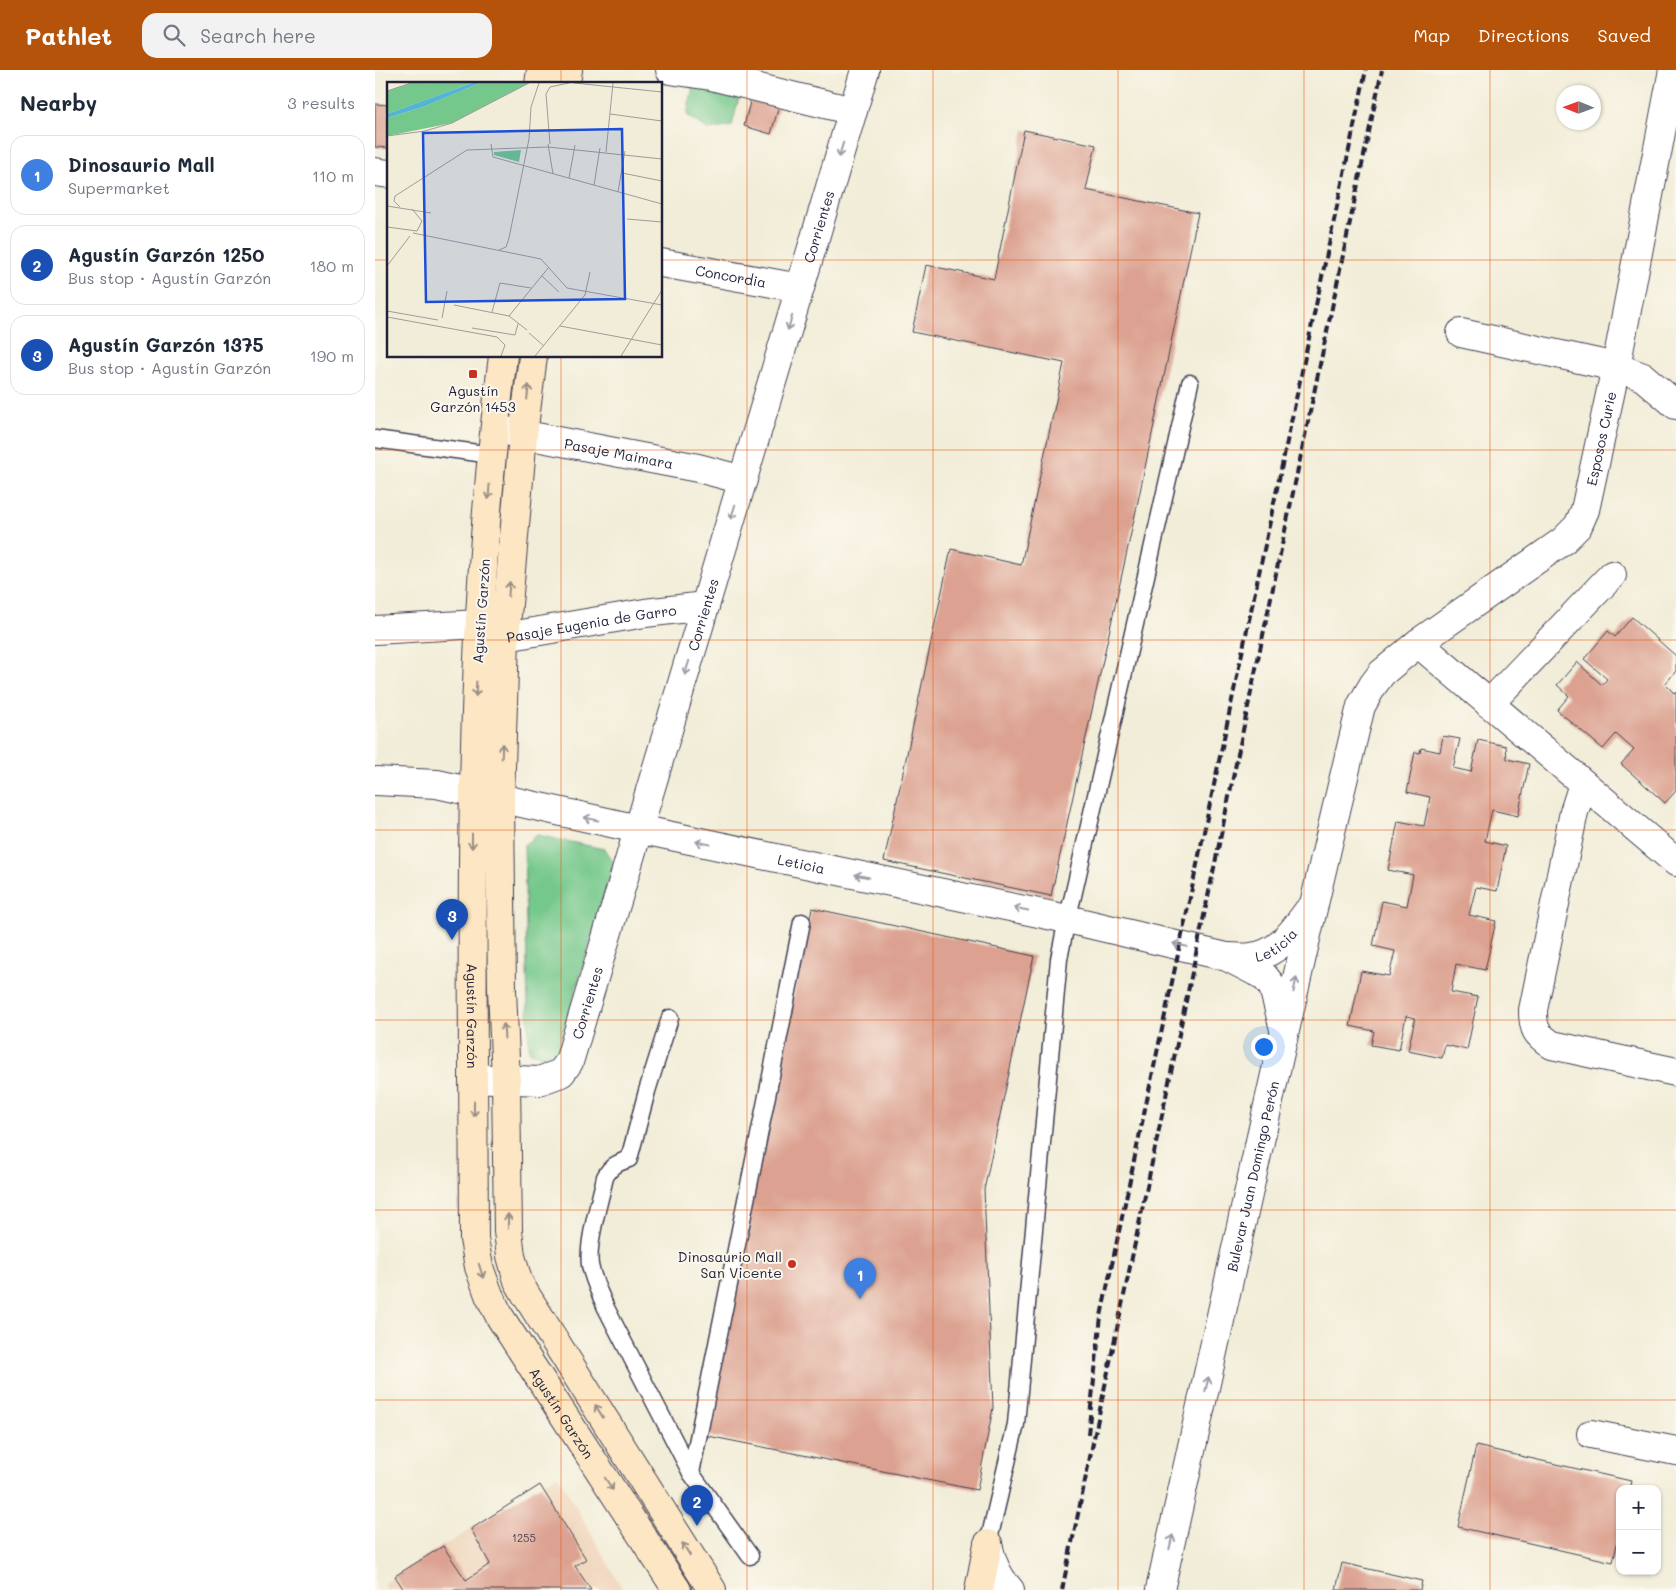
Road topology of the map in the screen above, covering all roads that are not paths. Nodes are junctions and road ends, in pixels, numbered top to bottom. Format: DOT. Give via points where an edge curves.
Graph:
graph roads {
  1 [pos="670,70"];
  2 [pos="865,70"];
  3 [pos="1673,70"];
  4 [pos="712,73"];
  5 [pos="853,111"];
  6 [pos="663,263"];
  7 [pos="800,288"];
  8 [pos="1461,333"];
  9 [pos="503,358"];
  10 [pos="533,358"];
  11 [pos="1616,367"];
  12 [pos="1191,383"];
  13 [pos="1676,405"];
  14 [pos="523,434"];
  15 [pos="375,439"];
  16 [pos="493,442"];
  17 [pos="743,480"];
  18 [pos="1612,575"];
  19 [pos="705,606"];
  20 [pos="375,630"];
  21 [pos="478,633"];
  22 [pos="505,638"];
  23 [pos="1418,643"];
  24 [pos="1489,704"];
  25 [pos="1361,706"];
  26 [pos="375,781"];
  27 [pos="1583,784"];
  28 [pos="473,793"];
  29 [pos="500,800"];
  30 [pos="638,829"];
  31 [pos="1676,862"];
  32 [pos="1312,906"];
  33 [pos="1067,919"];
  34 [pos="802,922"];
  35 [pos="1227,957"];
  36 [pos="670,1018"];
  37 [pos="1285,1033"];
  38 [pos="1676,1072"];
  39 [pos="473,1078"];
  40 [pos="507,1080"];
  41 [pos="1591,1434"];
  42 [pos="1676,1451"];
  43 [pos="691,1474"];
  44 [pos="988,1544"];
  45 [pos="751,1556"];
  46 [pos="677,1590"];
  47 [pos="712,1590"];
  48 [pos="979,1590"];
  49 [pos="1010,1590"];
  50 [pos="1160,1590"];
  1 -- 4 [label="street"];
  2 -- 5 [label="street, Corrientes"];
  3 -- 11 [label="street, Esposos Curie"];
  4 -- 5 [label="street"];
  5 -- 7 [label="street, Corrientes, one-way"];
  6 -- 7 [label="street, Concordia"];
  7 -- 17 [label="street, Corrientes, one-way"];
  8 -- 11 [label="street"];
  9 -- 16 [label="main road, Agustín Garzón"];
  14 -- 10 [label="main road, Agustín Garzón, one-way"];
  11 -- 13 [label="street" via="1643,377"];
  11 -- 23 [label="street, Esposos Curie" via="1585,510 1578,526 1563,541"];
  12 -- 33 [label="lane"];
  14 -- 16 [label="street, Pasaje Maimara"];
  14 -- 17 [label="street, Pasaje Maimara" via="698,468"];
  22 -- 14 [label="main road, Agustín Garzón, one-way"];
  15 -- 16 [label="lane"];
  16 -- 21 [label="main road, Agustín Garzón, one-way"];
  17 -- 19 [label="street, Corrientes, one-way"];
  18 -- 24 [label="street"];
  19 -- 22 [label="street, Pasaje Eugenia de Garro" via="645,613"];
  19 -- 30 [label="street, Corrientes, one-way"];
  20 -- 21 [label="street, Pasaje Eugenia de Garro"];
  21 -- 22 [label="street, Pasaje Eugenia de Garro"];
  21 -- 28 [label="main road, Agustín Garzón, one-way"];
  29 -- 22 [label="main road, Agustín Garzón, one-way"];
  23 -- 24 [label="street"];
  23 -- 25 [label="street, Esposos Curie" via="1382,673"];
  24 -- 27 [label="street"];
  25 -- 32 [label="street, Bulevar Juan Domingo Perón"];
  26 -- 28 [label="street, Leticia" via="437,784"];
  27 -- 31 [label="street"];
  27 -- 38 [label="street" via="1570,831 1533,1010 1533,1025 1539,1036 1552,1045"];
  28 -- 29 [label="street, Leticia"];
  28 -- 39 [label="main road, Agustín Garzón, one-way"];
  30 -- 29 [label="street, Leticia, one-way"];
  40 -- 29 [label="main road, Agustín Garzón, one-way"];
  33 -- 30 [label="street, Leticia, one-way"];
  30 -- 40 [label="street, Corrientes" via="569,1062 561,1073 553,1077 539,1081"];
  32 -- 35 [label="street, Leticia" via="1285,941 1271,952 1252,957"];
  37 -- 32 [label="street, Bulevar Juan Domingo Perón, one-way"];
  35 -- 33 [label="street, Leticia, one-way"];
  33 -- 44 [label="lane" via="1059,959 1016,1424"];
  34 -- 43 [label="lane"];
  35 -- 37 [label="street, Leticia" via="1264,976 1273,987"];
  36 -- 43 [label="lane" via="629,1159 615,1164 605,1177 590,1263 606,1308"];
  50 -- 37 [label="street, Bulevar Juan Domingo Perón, one-way"];
  39 -- 40 [label="street, Corrientes"];
  39 -- 46 [label="main road, Agustín Garzón, one-way" via="474,1239 489,1295"];
  47 -- 40 [label="main road, Agustín Garzón, one-way" via="518,1281 508,1231"];
  41 -- 42 [label="street"];
  43 -- 45 [label="lane"];
  44 -- 48 [label="main road"];
  44 -- 49 [label="street" via="998,1575"];
}
